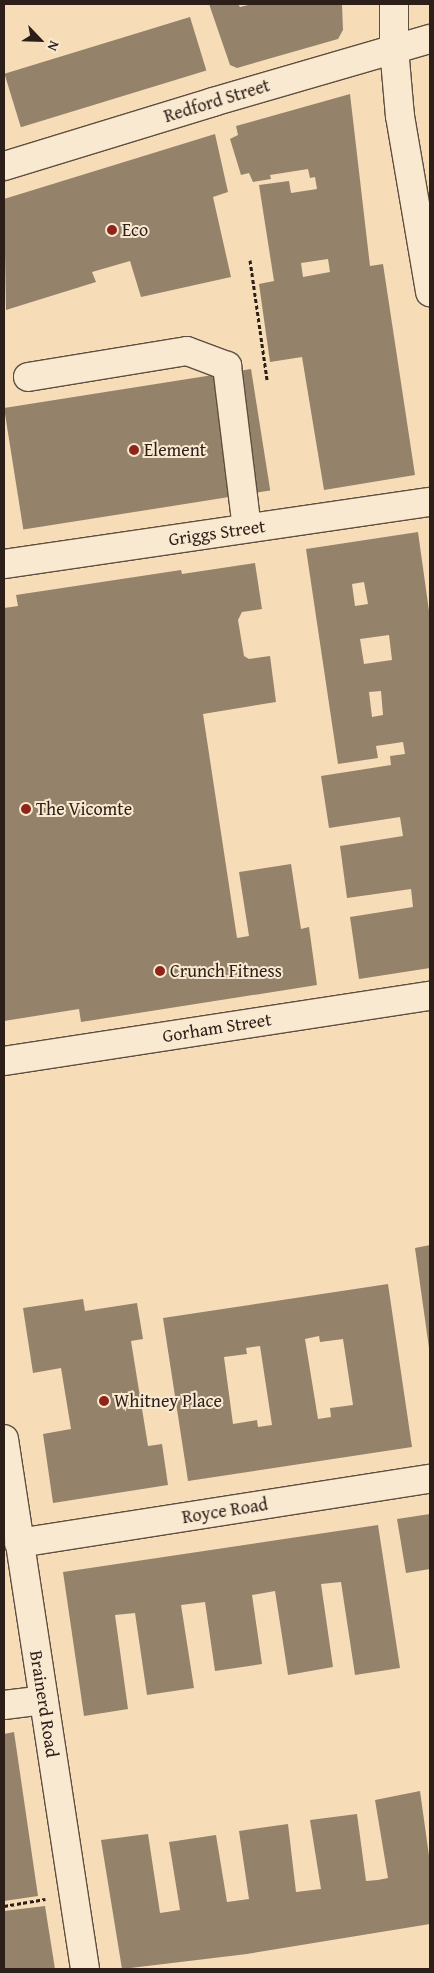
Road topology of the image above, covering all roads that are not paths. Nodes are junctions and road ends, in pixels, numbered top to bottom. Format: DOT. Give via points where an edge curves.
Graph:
graph roads {
  1 [pos="394,4"];
  2 [pos="430,39"];
  3 [pos="394,48"];
  4 [pos="4,166"];
  5 [pos="430,292"];
  6 [pos="28,377"];
  7 [pos="430,502"];
  8 [pos="247,528"];
  9 [pos="4,564"];
  10 [pos="430,996"];
  11 [pos="4,1061"];
  12 [pos="4,1439"];
  13 [pos="430,1479"];
  14 [pos="19,1543"];
  15 [pos="44,1700"];
  16 [pos="4,1705"];
  17 [pos="84,1969"];
  1 -- 3 [label="street"];
  2 -- 3 [label="street, Redford Street"];
  3 -- 4 [label="street, Redford Street"];
  3 -- 5 [label="street" via="400,116"];
  6 -- 8 [label="street" via="187,351 227,366"];
  7 -- 8 [label="street, Griggs Street"];
  8 -- 9 [label="street, Griggs Street"];
  10 -- 11 [label="street, Gorham Street"];
  12 -- 14 [label="street, Brainerd Road"];
  13 -- 14 [label="street, Royce Road"];
  14 -- 15 [label="street, Brainerd Road"];
  15 -- 16 [label="street"];
  15 -- 17 [label="street, Brainerd Road"];
}
